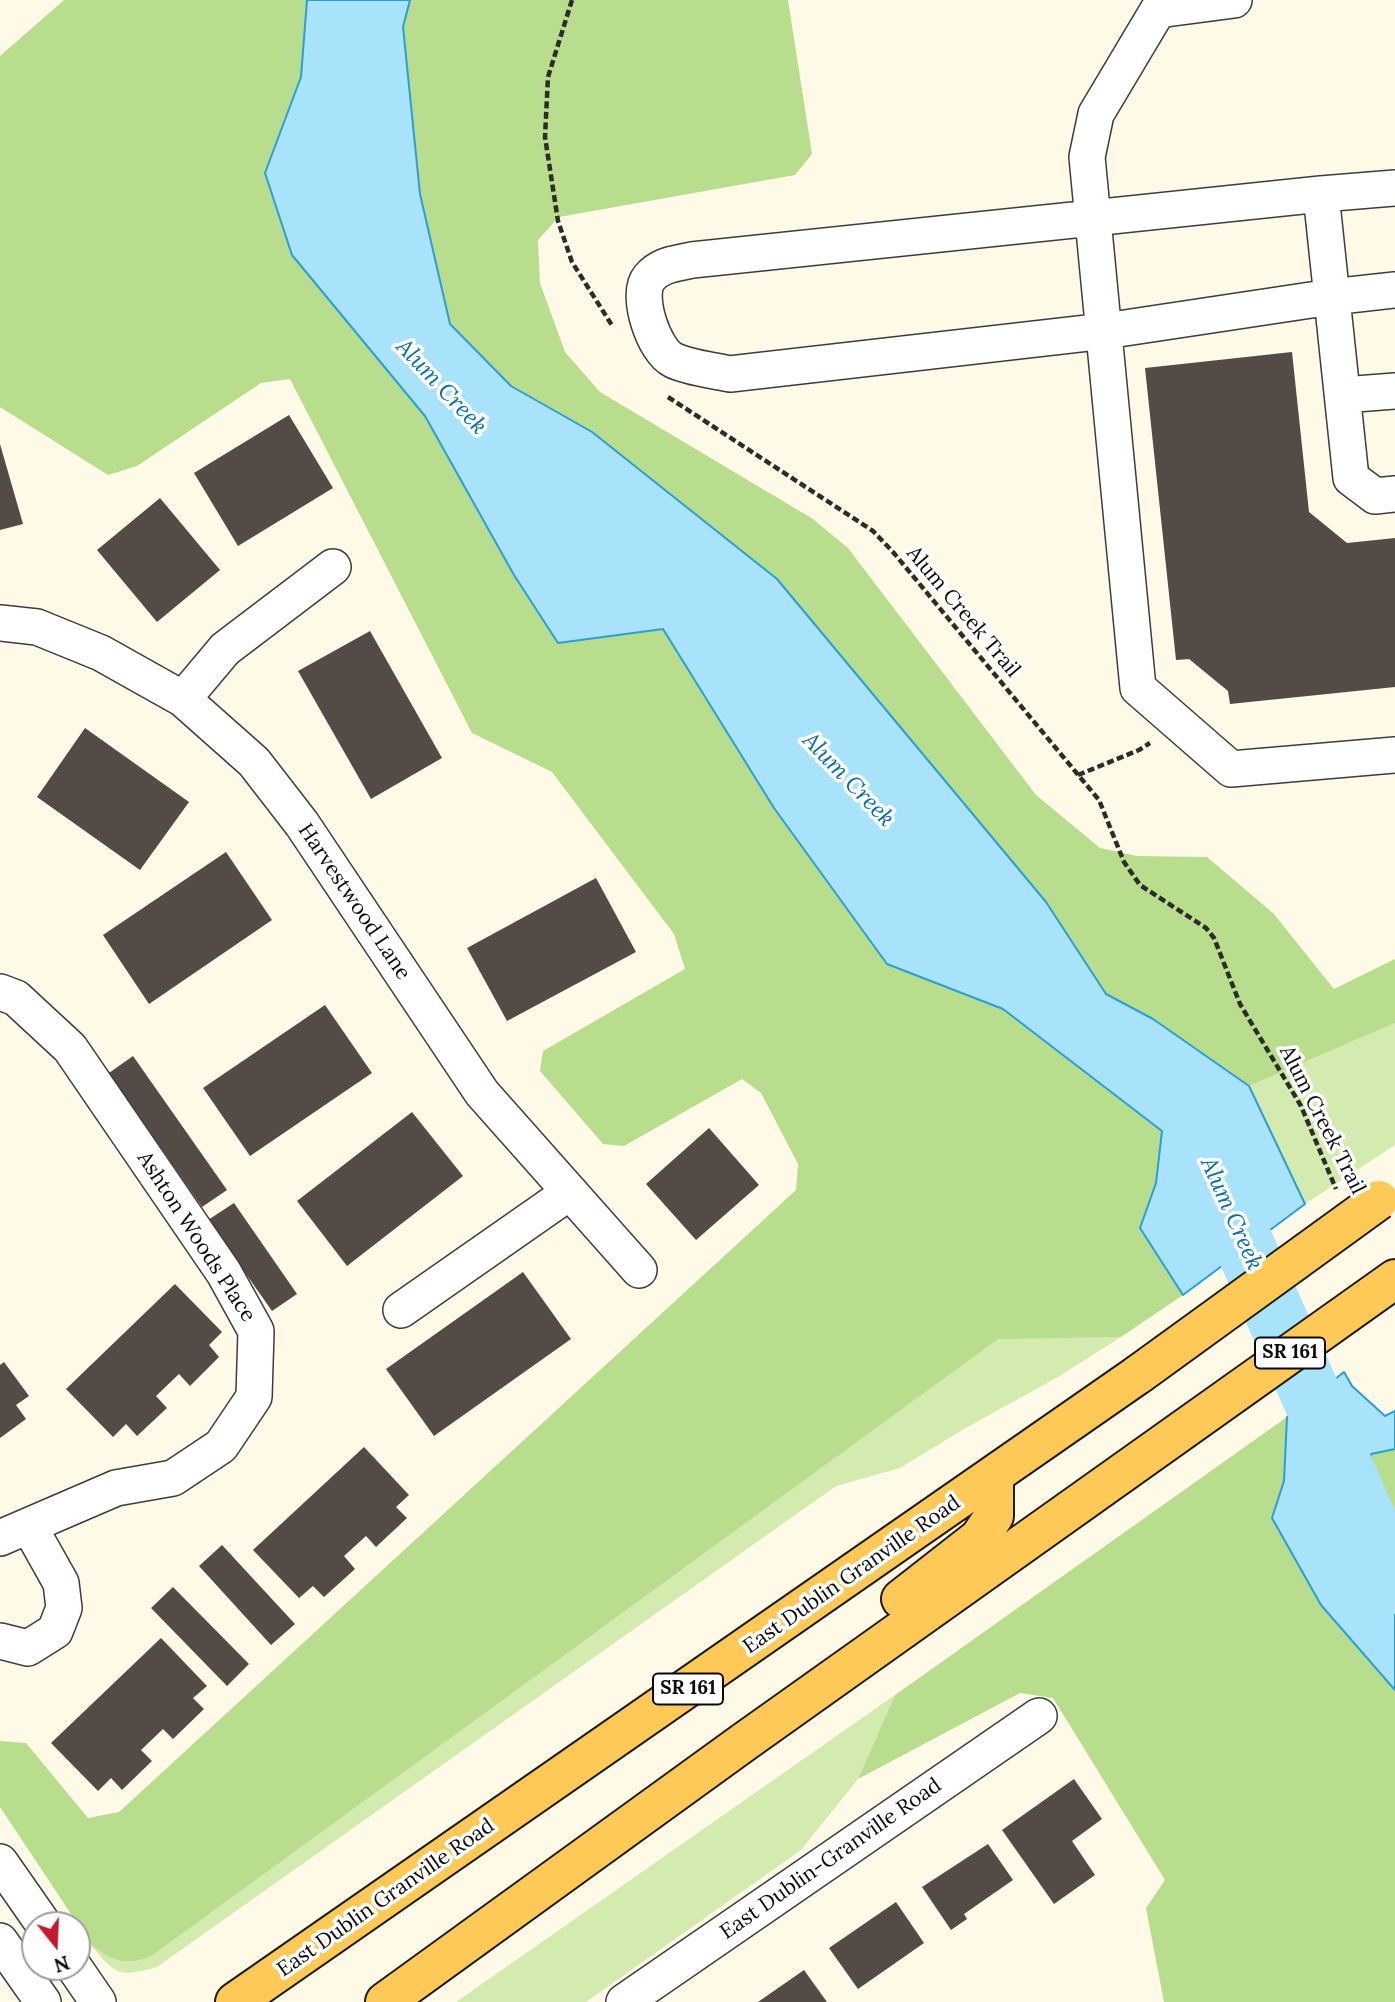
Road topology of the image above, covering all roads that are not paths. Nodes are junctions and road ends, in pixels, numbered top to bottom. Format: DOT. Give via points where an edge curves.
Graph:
graph roads {
  1 [pos="1234,0"];
  2 [pos="1153,5"];
  3 [pos="1395,188"];
  4 [pos="1321,194"];
  5 [pos="1094,219"];
  6 [pos="1395,290"];
  7 [pos="1331,297"];
  8 [pos="1105,331"];
  9 [pos="1395,391"];
  10 [pos="1343,395"];
  11 [pos="1395,494"];
  12 [pos="333,567"];
  13 [pos="0,623"];
  14 [pos="183,699"];
  15 [pos="1395,755"];
  16 [pos="0,992"];
  17 [pos="570,1192"];
  18 [pos="1387,1194"];
  19 [pos="639,1270"];
  20 [pos="1395,1279"];
  21 [pos="401,1310"];
  22 [pos="994,1477"];
  23 [pos="14,1532"];
  24 [pos="0,1641"];
  25 [pos="1039,1716"];
  26 [pos="744,1742"];
  27 [pos="0,1862"];
  28 [pos="34,1911"];
  29 [pos="0,1941"];
  30 [pos="84,1981"];
  31 [pos="43,2002"];
  32 [pos="98,2002"];
  33 [pos="235,2002"];
  34 [pos="385,2002"];
  35 [pos="624,2002"];
  1 -- 2 [label="street"];
  2 -- 5 [label="street" via="1096,114 1087,157"];
  3 -- 4 [label="street"];
  4 -- 5 [label="street"];
  4 -- 7 [label="street"];
  5 -- 8 [label="street"];
  5 -- 8 [label="street" via="692,260 661,267 647,281 643,302 657,343 671,359 730,374"];
  6 -- 7 [label="street"];
  7 -- 8 [label="street"];
  7 -- 10 [label="street"];
  8 -- 15 [label="street" via="1138,688 1231,769"];
  9 -- 10 [label="street"];
  10 -- 11 [label="street" via="1352,478 1375,496"];
  12 -- 14 [label="street" via="225,649"];
  13 -- 14 [label="street, Harvestwood Lane" via="37,627 101,653"];
  14 -- 17 [label="street, Harvestwood Lane" via="254,762 302,824 482,1093"];
  16 -- 23 [label="street, Ashton Woods Place" via="16,998 70,1048 224,1273 256,1331 254,1397 221,1446 173,1478 116,1488"];
  17 -- 19 [label="street, Harvestwood Lane"];
  17 -- 21 [label="street"];
  18 -- 22 [label="main road, East Dublin Granville Road / SR 161, bridge"];
  20 -- 26 [label="main road, SR 161"];
  22 -- 26 [label="main road" via="994,1516 979,1538 825,1659"];
  22 -- 33 [label="main road, East Dublin Granville Road / SR 161"];
  23 -- 24 [label="street" via="61,1583 64,1608 55,1631 28,1648"];
  25 -- 35 [label="street, East Dublin-Granville Road"];
  26 -- 34 [label="main road, SR 161"];
  27 -- 28 [label="street"];
  29 -- 31 [label="street"];
  30 -- 32 [label="street"];
}
